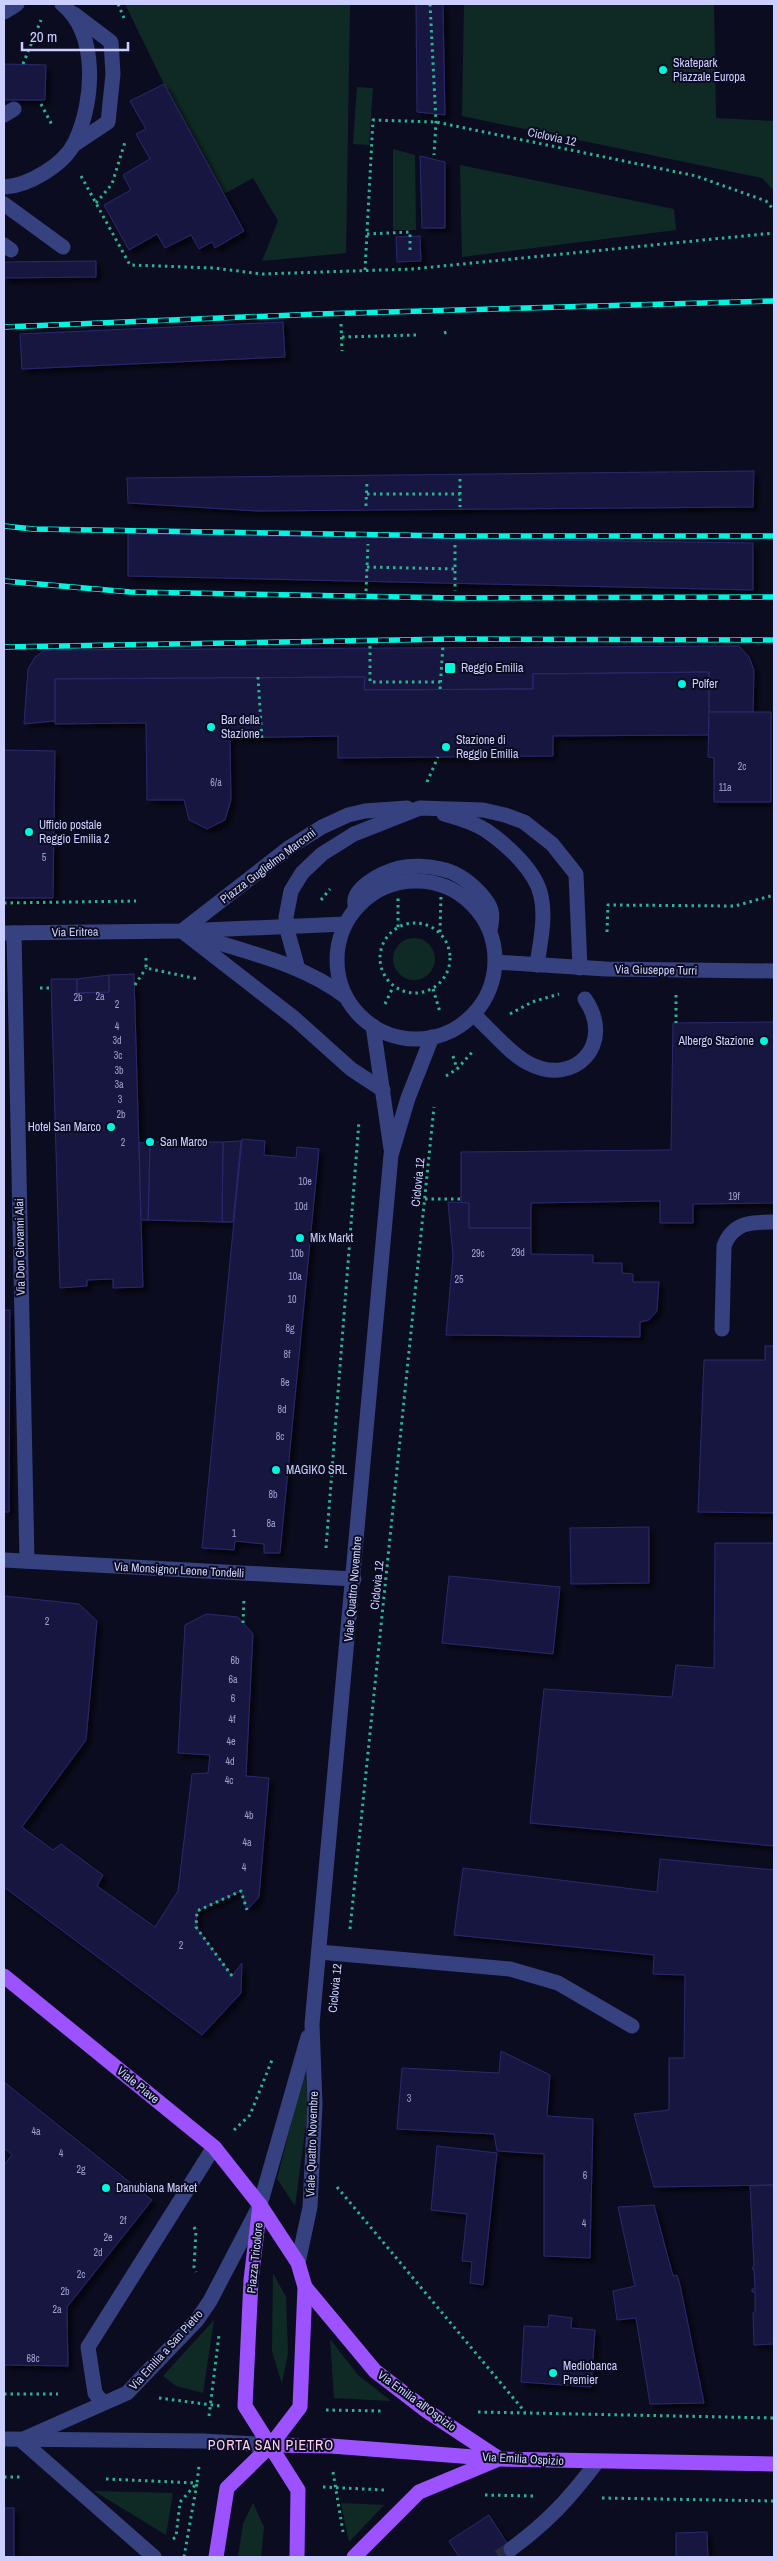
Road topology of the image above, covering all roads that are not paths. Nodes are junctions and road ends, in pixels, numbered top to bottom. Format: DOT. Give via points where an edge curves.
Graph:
graph roads {
  1 [pos="17,4"];
  2 [pos="67,6"];
  3 [pos="4,12"];
  4 [pos="71,148"];
  5 [pos="4,187"];
  6 [pos="4,204"];
  7 [pos="63,247"];
  8 [pos="420,808"];
  9 [pos="346,924"];
  10 [pos="286,926"];
  11 [pos="182,931"];
  12 [pos="9,933"];
  13 [pos="496,962"];
  14 [pos="538,965"];
  15 [pos="580,968"];
  16 [pos="298,969"];
  17 [pos="774,971"];
  18 [pos="346,998"];
  19 [pos="585,999"];
  20 [pos="474,1015"];
  21 [pos="373,1026"];
  22 [pos="432,1037"];
  23 [pos="383,1090"];
  24 [pos="392,1155"];
  25 [pos="774,1222"];
  26 [pos="722,1330"];
  27 [pos="4,1560"];
  28 [pos="27,1562"];
  29 [pos="354,1579"];
  30 [pos="319,1952"];
  31 [pos="4,1976"];
  32 [pos="312,2024"];
  33 [pos="632,2026"];
  34 [pos="214,2147"];
  35 [pos="260,2205"];
  36 [pos="298,2263"];
  37 [pos="305,2287"];
  38 [pos="103,2403"];
  39 [pos="4,2439"];
  40 [pos="21,2440"];
  41 [pos="271,2445"];
  42 [pos="500,2459"];
  43 [pos="597,2462"];
  44 [pos="774,2464"];
  45 [pos="511,2549"];
  46 [pos="152,2555"];
  47 [pos="216,2557"];
  48 [pos="297,2557"];
  49 [pos="354,2557"];
  1 -- 3 [label="street"];
  2 -- 4 [label="street" via="89,50 89,97"];
  2 -- 4 [label="street" via="110,42 113,74 108,122"];
  4 -- 5 [label="street" via="47,174"];
  6 -- 7 [label="street"];
  8 -- 10 [label="street, Piazza Guglielmo Marconi" via="368,826 322,854 291,891"];
  8 -- 11 [label="street, Piazza Guglielmo Marconi" via="365,811 328,823 290,847"];
  8 -- 14 [label="street, Piazza Guglielmo Marconi" via="458,818 487,831 533,878 542,907"];
  8 -- 15 [label="street, Piazza Guglielmo Marconi" via="505,814 524,822 552,844 576,874"];
  9 -- 10 [label="street"];
  9 -- 13 [label="street" via="356,908 386,887 410,880 432,882 454,889 479,911 490,930"];
  9 -- 18 [label="street" via="337,962"];
  10 -- 11 [label="street"];
  10 -- 16 [label="street, Piazza Guglielmo Marconi"];
  11 -- 12 [label="street, Via Eritrea"];
  11 -- 16 [label="street"];
  11 -- 23 [label="street" via="294,1018 351,1069"];
  12 -- 28 [label="street, Via Don Giovanni Alai"];
  13 -- 14 [label="street"];
  13 -- 20 [label="street" via="490,990"];
  14 -- 15 [label="street, Via Giuseppe Turri"];
  15 -- 17 [label="street, Via Giuseppe Turri"];
  16 -- 18 [label="street"];
  18 -- 21 [label="street"];
  19 -- 20 [label="street" via="597,1026 594,1046 578,1065 563,1069 548,1070 527,1063"];
  20 -- 22 [label="street" via="447,1033"];
  21 -- 22 [label="street" via="402,1038"];
  21 -- 23 [label="street"];
  22 -- 24 [label="street" via="408,1098"];
  23 -- 24 [label="street"];
  24 -- 29 [label="street, Viale Quattro Novembre"];
  25 -- 26 [label="street" via="746,1224 733,1230 728,1237 724,1246"];
  27 -- 28 [label="street, Via Monsignor Leone Tondelli"];
  28 -- 29 [label="street, Via Monsignor Leone Tondelli"];
  29 -- 30 [label="street, Viale Quattro Novembre"];
  30 -- 32 [label="street, Viale Quattro Novembre"];
  30 -- 33 [label="street" via="483,1966 533,1975 581,1994"];
  31 -- 34 [label="main road, Viale Piave"];
  32 -- 35 [label="street, Viale Quattro Novembre"];
  32 -- 36 [label="street, Viale Quattro Novembre" via="314,2104 310,2207"];
  34 -- 35 [label="main road, Viale Piave"];
  34 -- 38 [label="street" via="88,2347 96,2393"];
  35 -- 36 [label="main road, Piazza Tricolore"];
  35 -- 38 [label="street, Via Emilia a San Pietro" via="197,2320 127,2393"];
  35 -- 41 [label="main road, Piazza Tricolore" via="251,2280 245,2406"];
  36 -- 37 [label="main road, Piazza Tricolore"];
  37 -- 41 [label="main road, Piazza Tricolore" via="300,2408"];
  37 -- 42 [label="main road, Via Emilia all'Ospizio" via="375,2371 427,2411"];
  38 -- 40 [label="street, Via Emilia a San Pietro"];
  39 -- 40 [label="street, Via Emilia a San Pietro"];
  40 -- 41 [label="street, Via Emilia a San Pietro" via="203,2441"];
  40 -- 46 [label="street"];
  41 -- 42 [label="main road, Via Emilia Ospizio" via="331,2446"];
  41 -- 47 [label="main road" via="227,2488"];
  41 -- 48 [label="main road" via="298,2490"];
  42 -- 43 [label="main road, Via Emilia Ospizio"];
  42 -- 49 [label="main road" via="420,2492"];
  43 -- 44 [label="main road, Via Emilia Ospizio"];
  43 -- 45 [label="street" via="571,2498 543,2526"];
}
